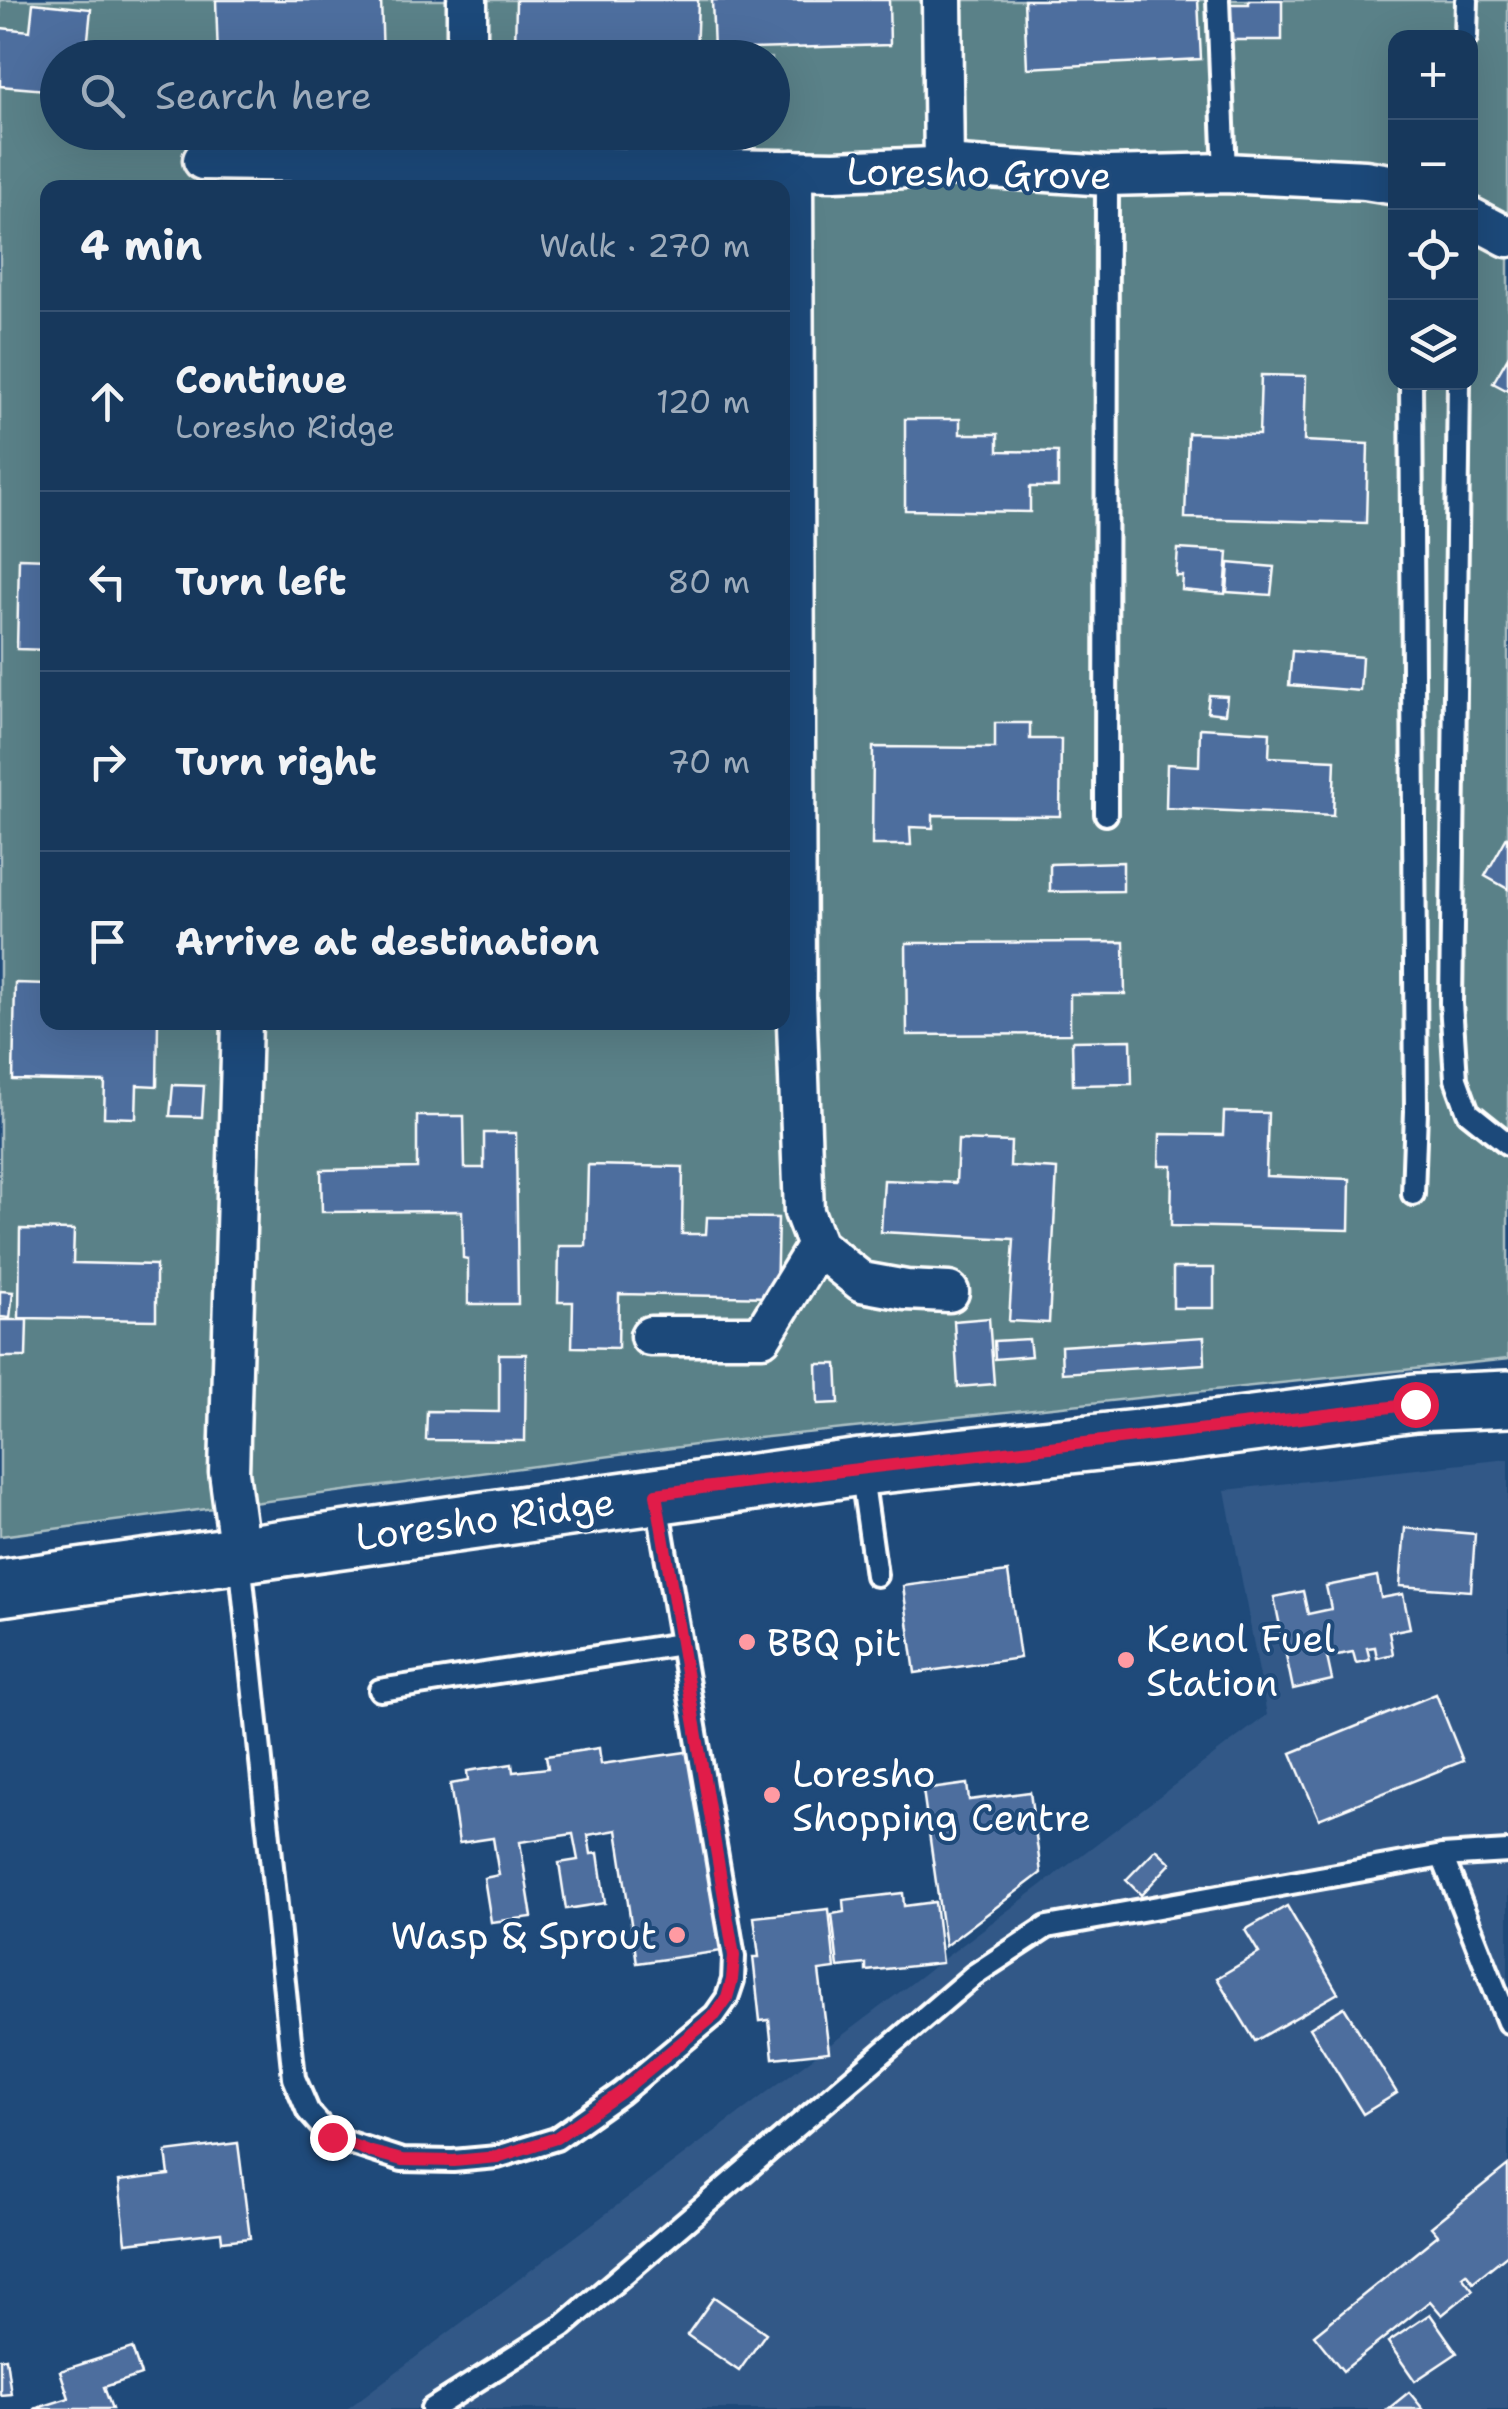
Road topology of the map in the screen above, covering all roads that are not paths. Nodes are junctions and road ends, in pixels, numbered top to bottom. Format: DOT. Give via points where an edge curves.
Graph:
graph roads {
  1 [pos="467,0"];
  2 [pos="942,0"];
  3 [pos="956,0"];
  4 [pos="1218,0"];
  5 [pos="1467,0"];
  6 [pos="1466,30"];
  7 [pos="467,40"];
  8 [pos="445,150"];
  9 [pos="471,150"];
  10 [pos="951,166"];
  11 [pos="226,169"];
  12 [pos="792,170"];
  13 [pos="1225,173"];
  14 [pos="507,176"];
  15 [pos="1106,176"];
  16 [pos="1388,184"];
  17 [pos="1478,221"];
  18 [pos="1508,237"];
  19 [pos="1410,390"];
  20 [pos="1459,390"];
  21 [pos="1106,814"];
  22 [pos="242,1030"];
  23 [pos="1508,1144"];
  24 [pos="1413,1194"];
  25 [pos="817,1246"];
  26 [pos="949,1292"];
  27 [pos="650,1336"];
  28 [pos="1508,1399"];
  29 [pos="861,1468"];
  30 [pos="656,1494"];
  31 [pos="240,1554"];
  32 [pos="876,1576"];
  33 [pos="0,1588"];
  34 [pos="681,1644"];
  35 [pos="380,1690"];
  36 [pos="1508,1852"];
  37 [pos="1442,1856"];
  38 [pos="1508,2022"];
  39 [pos="432,2409"];
  1 -- 7 [label="street"];
  2 -- 10 [label="street"];
  3 -- 10 [label="lane"];
  4 -- 13 [label="lane"];
  5 -- 6 [label="lane"];
  8 -- 11 [label="street, Loresho Grove"];
  9 -- 14 [label="street, Loresho Grove"];
  10 -- 12 [label="street, Loresho Grove"];
  10 -- 15 [label="street, Loresho Grove"];
  12 -- 14 [label="street, Loresho Grove"];
  12 -- 25 [label="street" via="796,998 804,1212"];
  13 -- 15 [label="street, Loresho Grove"];
  13 -- 16 [label="street, Loresho Grove"];
  15 -- 21 [label="lane"];
  17 -- 18 [label="street"];
  19 -- 24 [label="lane"];
  20 -- 23 [label="lane" via="1456,1080 1468,1112"];
  22 -- 31 [label="street" via="229,1472"];
  25 -- 26 [label="street" via="862,1282"];
  25 -- 27 [label="street" via="762,1336"];
  28 -- 29 [label="main road, Loresho Ridge"];
  29 -- 30 [label="main road, Loresho Ridge"];
  29 -- 32 [label="lane"];
  30 -- 31 [label="main road, Loresho Ridge"];
  30 -- 34 [label="lane"];
  31 -- 33 [label="main road, Loresho Ridge"];
  31 -- 34 [label="lane" via="294,2078 308,2111 332,2137 402,2160 497,2157 556,2138 620,2093 727,1998 734,1956"];
  34 -- 35 [label="lane"];
  36 -- 37 [label="lane"];
  37 -- 38 [label="lane"];
  37 -- 39 [label="lane" via="1047,1927 974,1975 563,2326"];
}
